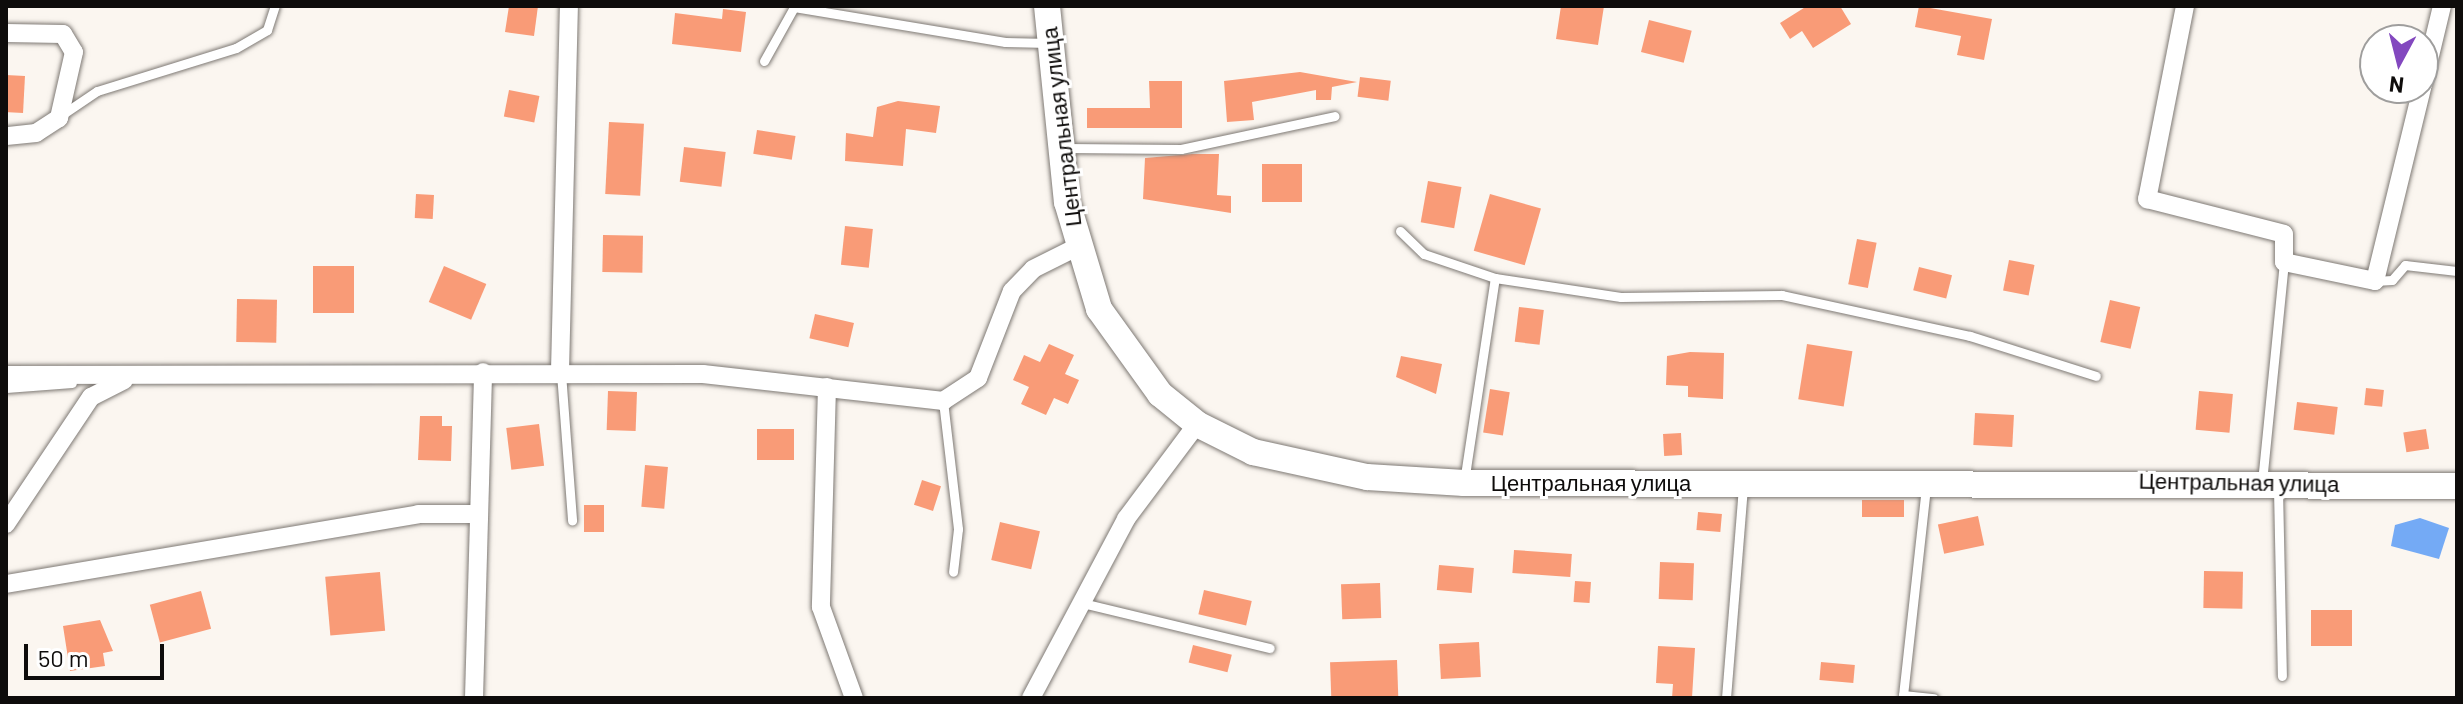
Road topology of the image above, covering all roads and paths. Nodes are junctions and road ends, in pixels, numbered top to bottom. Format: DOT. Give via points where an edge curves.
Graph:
graph roads {
  1 [pos="275,6"];
  2 [pos="569,6"];
  3 [pos="1047,6"];
  4 [pos="2185,6"];
  5 [pos="6,33"];
  6 [pos="1049,43"];
  7 [pos="764,61"];
  8 [pos="2419,104"];
  9 [pos="1335,116"];
  10 [pos="59,118"];
  11 [pos="6,136"];
  12 [pos="1059,148"];
  13 [pos="1400,231"];
  14 [pos="1075,248"];
  15 [pos="2284,262"];
  16 [pos="2457,271"];
  17 [pos="1495,278"];
  18 [pos="2375,281"];
  19 [pos="560,371"];
  20 [pos="483,372"];
  21 [pos="6,375"];
  22 [pos="2096,376"];
  23 [pos="124,380"];
  24 [pos="827,387"];
  25 [pos="6,388"];
  26 [pos="943,401"];
  27 [pos="1197,424"];
  28 [pos="1927,481"];
  29 [pos="2270,482"];
  30 [pos="1464,483"];
  31 [pos="1743,483"];
  32 [pos="2457,486"];
  33 [pos="479,514"];
  34 [pos="572,521"];
  35 [pos="6,524"];
  36 [pos="953,572"];
  37 [pos="6,584"];
  38 [pos="1082,603"];
  39 [pos="1270,648"];
  40 [pos="2282,676"];
  41 [pos="474,698"];
  42 [pos="854,698"];
  43 [pos="1031,698"];
  44 [pos="1726,698"];
  45 [pos="1934,698"];
  1 -- 10 [label="lane" via="267,30 236,48 97,91"];
  2 -- 19 [label="street"];
  3 -- 6 [label="street, Центральная улица"];
  4 -- 15 [label="street" via="2147,199 2284,234"];
  5 -- 10 [label="street" via="63,34 74,52"];
  6 -- 7 [label="lane" via="1005,42 794,7"];
  6 -- 12 [label="street, Центральная улица"];
  8 -- 18 [label="street"];
  9 -- 12 [label="lane" via="1181,149"];
  10 -- 11 [label="street" via="36,133"];
  12 -- 14 [label="street, Центральная улица"];
  13 -- 17 [label="lane" via="1424,254"];
  14 -- 26 [label="street" via="1033,269 1012,291 978,378"];
  14 -- 27 [label="street, Центральная улица" via="1125,353"];
  15 -- 18 [label="street"];
  15 -- 29 [label="lane"];
  16 -- 18 [label="lane" via="2405,265 2392,280"];
  17 -- 22 [label="lane" via="1621,297 1782,295 1970,336"];
  17 -- 30 [label="lane"];
  19 -- 20 [label="street"];
  19 -- 24 [label="street"];
  19 -- 34 [label="lane"];
  20 -- 23 [label="street"];
  20 -- 33 [label="street"];
  21 -- 23 [label="street" via="92,372"];
  23 -- 25 [label="lane"];
  23 -- 35 [label="street" via="91,397"];
  24 -- 26 [label="street"];
  24 -- 42 [label="street" via="821,607"];
  26 -- 36 [label="lane" via="958,529"];
  27 -- 30 [label="street, Центральная улица" via="1299,466"];
  27 -- 38 [label="street" via="1126,519"];
  28 -- 29 [label="street, Центральная улица"];
  28 -- 31 [label="street, Центральная улица"];
  28 -- 45 [label="lane" via="1903,695"];
  29 -- 32 [label="street, Центральная улица"];
  29 -- 40 [label="lane"];
  30 -- 31 [label="street, Центральная улица"];
  31 -- 44 [label="lane"];
  33 -- 37 [label="street" via="418,514"];
  33 -- 41 [label="street"];
  38 -- 39 [label="lane"];
  38 -- 43 [label="street"];
}
